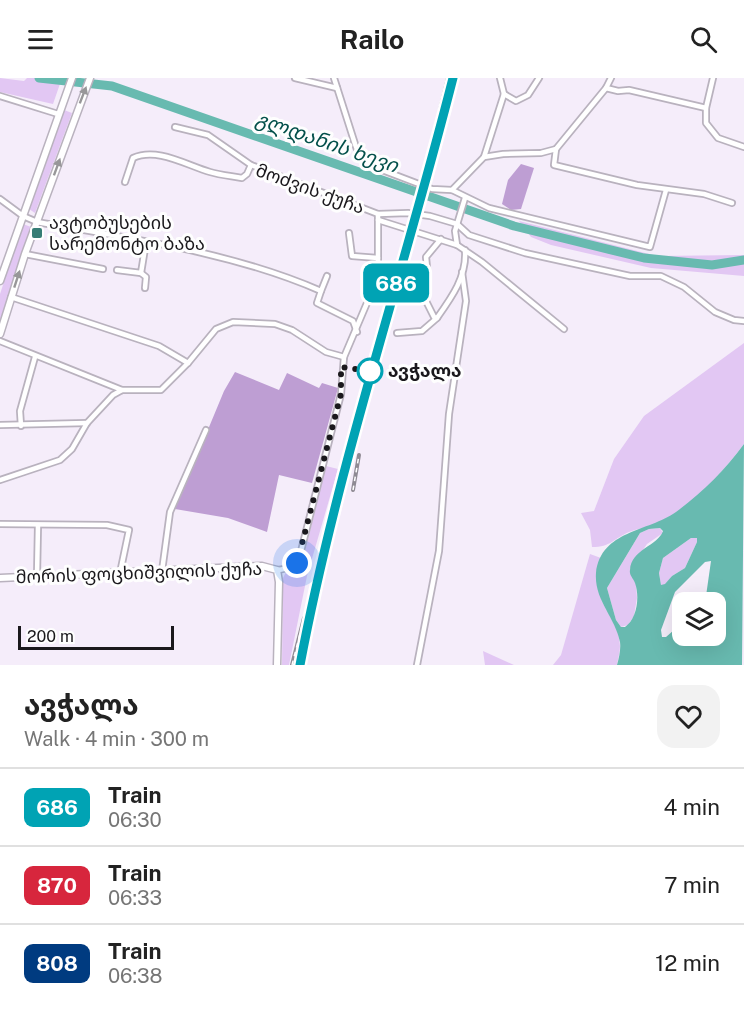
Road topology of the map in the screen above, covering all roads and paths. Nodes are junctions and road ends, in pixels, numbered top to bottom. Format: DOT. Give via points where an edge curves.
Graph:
graph roads {
  1 [pos="72,78"];
  2 [pos="90,78"];
  3 [pos="295,78"];
  4 [pos="334,78"];
  5 [pos="500,78"];
  6 [pos="539,78"];
  7 [pos="610,78"];
  8 [pos="713,78"];
  9 [pos="337,88"];
  10 [pos="606,88"];
  11 [pos="504,94"];
  12 [pos="0,96"];
  13 [pos="706,108"];
  14 [pos="59,110"];
  15 [pos="175,127"];
  16 [pos="744,147"];
  17 [pos="555,149"];
  18 [pos="484,157"];
  19 [pos="251,165"];
  20 [pos="125,182"];
  21 [pos="452,190"];
  22 [pos="666,190"];
  23 [pos="0,199"];
  24 [pos="464,200"];
  25 [pos="732,202"];
  26 [pos="378,214"];
  27 [pos="22,216"];
  28 [pos="378,220"];
  29 [pos="37,222"];
  30 [pos="457,222"];
  31 [pos="349,233"];
  32 [pos="441,239"];
  33 [pos="146,242"];
  34 [pos="457,245"];
  35 [pos="465,250"];
  36 [pos="25,254"];
  37 [pos="378,258"];
  38 [pos="103,269"];
  39 [pos="117,270"];
  40 [pos="141,273"];
  41 [pos="462,273"];
  42 [pos="327,276"];
  43 [pos="0,281"];
  44 [pos="145,288"];
  45 [pos="321,291"];
  46 [pos="11,297"];
  47 [pos="437,318"];
  48 [pos="744,321"];
  49 [pos="564,329"];
  50 [pos="357,332"];
  51 [pos="397,333"];
  52 [pos="0,334"];
  53 [pos="0,341"];
  54 [pos="35,357"];
  55 [pos="344,357"];
  56 [pos="188,363"];
  57 [pos="122,390"];
  58 [pos="87,423"];
  59 [pos="0,425"];
  60 [pos="21,426"];
  61 [pos="206,430"];
  62 [pos="0,480"];
  63 [pos="0,524"];
  64 [pos="38,525"];
  65 [pos="277,570"];
  66 [pos="162,571"];
  67 [pos="120,573"];
  68 [pos="38,576"];
  69 [pos="0,578"];
  70 [pos="277,665"];
  71 [pos="417,665"];
  1 -- 14 [label="main road"];
  29 -- 2 [label="main road, one-way"];
  3 -- 9 [label="street"];
  4 -- 9 [label="street"];
  5 -- 11 [label="street"];
  6 -- 11 [label="street" via="528,95 516,101"];
  7 -- 10 [label="street"];
  8 -- 13 [label="street"];
  9 -- 21 [label="street" via="359,155 369,165 432,189"];
  10 -- 13 [label="street"];
  10 -- 17 [label="street"];
  11 -- 18 [label="street"];
  12 -- 14 [label="street"];
  13 -- 16 [label="street" via="710,131"];
  14 -- 27 [label="main road"];
  15 -- 19 [label="street" via="208,135"];
  17 -- 18 [label="street"];
  17 -- 22 [label="street" via="554,165"];
  18 -- 21 [label="street"];
  19 -- 20 [label="street, მოძვის ქუჩა" via="242,178 144,153 134,158"];
  19 -- 26 [label="street, მოძვის ქუჩა"];
  21 -- 24 [label="street"];
  22 -- 24 [label="street" via="650,247"];
  22 -- 25 [label="street" via="685,190"];
  23 -- 27 [label="street"];
  24 -- 30 [label="street"];
  26 -- 28 [label="street"];
  26 -- 30 [label="street" via="408,213"];
  27 -- 29 [label="street"];
  27 -- 43 [label="main road"];
  28 -- 32 [label="street"];
  28 -- 37 [label="street"];
  29 -- 33 [label="street"];
  29 -- 36 [label="main road"];
  30 -- 34 [label="street"];
  30 -- 48 [label="street" via="469,236 525,253 630,276 661,276 684,287 715,312"];
  31 -- 37 [label="street" via="352,256"];
  32 -- 34 [label="street"];
  32 -- 47 [label="street" via="426,257 428,278 421,291"];
  33 -- 40 [label="street"];
  33 -- 45 [label="street" via="292,278"];
  34 -- 35 [label="street"];
  35 -- 41 [label="street"];
  35 -- 49 [label="street"];
  36 -- 38 [label="street"];
  46 -- 36 [label="main road, one-way"];
  37 -- 50 [label="street" via="378,277"];
  39 -- 40 [label="street"];
  40 -- 44 [label="street" via="146,277"];
  41 -- 47 [label="street"];
  41 -- 71 [label="street" via="466,301 449,414 439,551"];
  42 -- 45 [label="street"];
  45 -- 50 [label="street" via="316,303 353,321"];
  46 -- 52 [label="main road"];
  46 -- 56 [label="street" via="159,346"];
  47 -- 51 [label="street" via="422,331"];
  50 -- 55 [label="street"];
  53 -- 54 [label="street"];
  54 -- 57 [label="street"];
  54 -- 60 [label="street" via="20,411"];
  55 -- 56 [label="street" via="326,352 275,324 233,322 216,328"];
  55 -- 65 [label="street" via="341,394 300,555 297,563"];
  56 -- 57 [label="street" via="161,390"];
  57 -- 58 [label="street"];
  58 -- 60 [label="street"];
  58 -- 62 [label="street" via="72,449 60,460"];
  59 -- 60 [label="street"];
  61 -- 66 [label="street" via="170,512"];
  63 -- 64 [label="street"];
  64 -- 67 [label="street" via="107,525 129,530"];
  64 -- 68 [label="street"];
  65 -- 66 [label="main road, მორის ფოცხიშვილის ქუჩა" via="262,566"];
  65 -- 70 [label="main road"];
  66 -- 67 [label="main road, მორის ფოცხიშვილის ქუჩა"];
  67 -- 68 [label="main road, მორის ფოცხიშვილის ქუჩა"];
  68 -- 69 [label="main road, მორის ფოცხიშვილის ქუჩა"];
}
